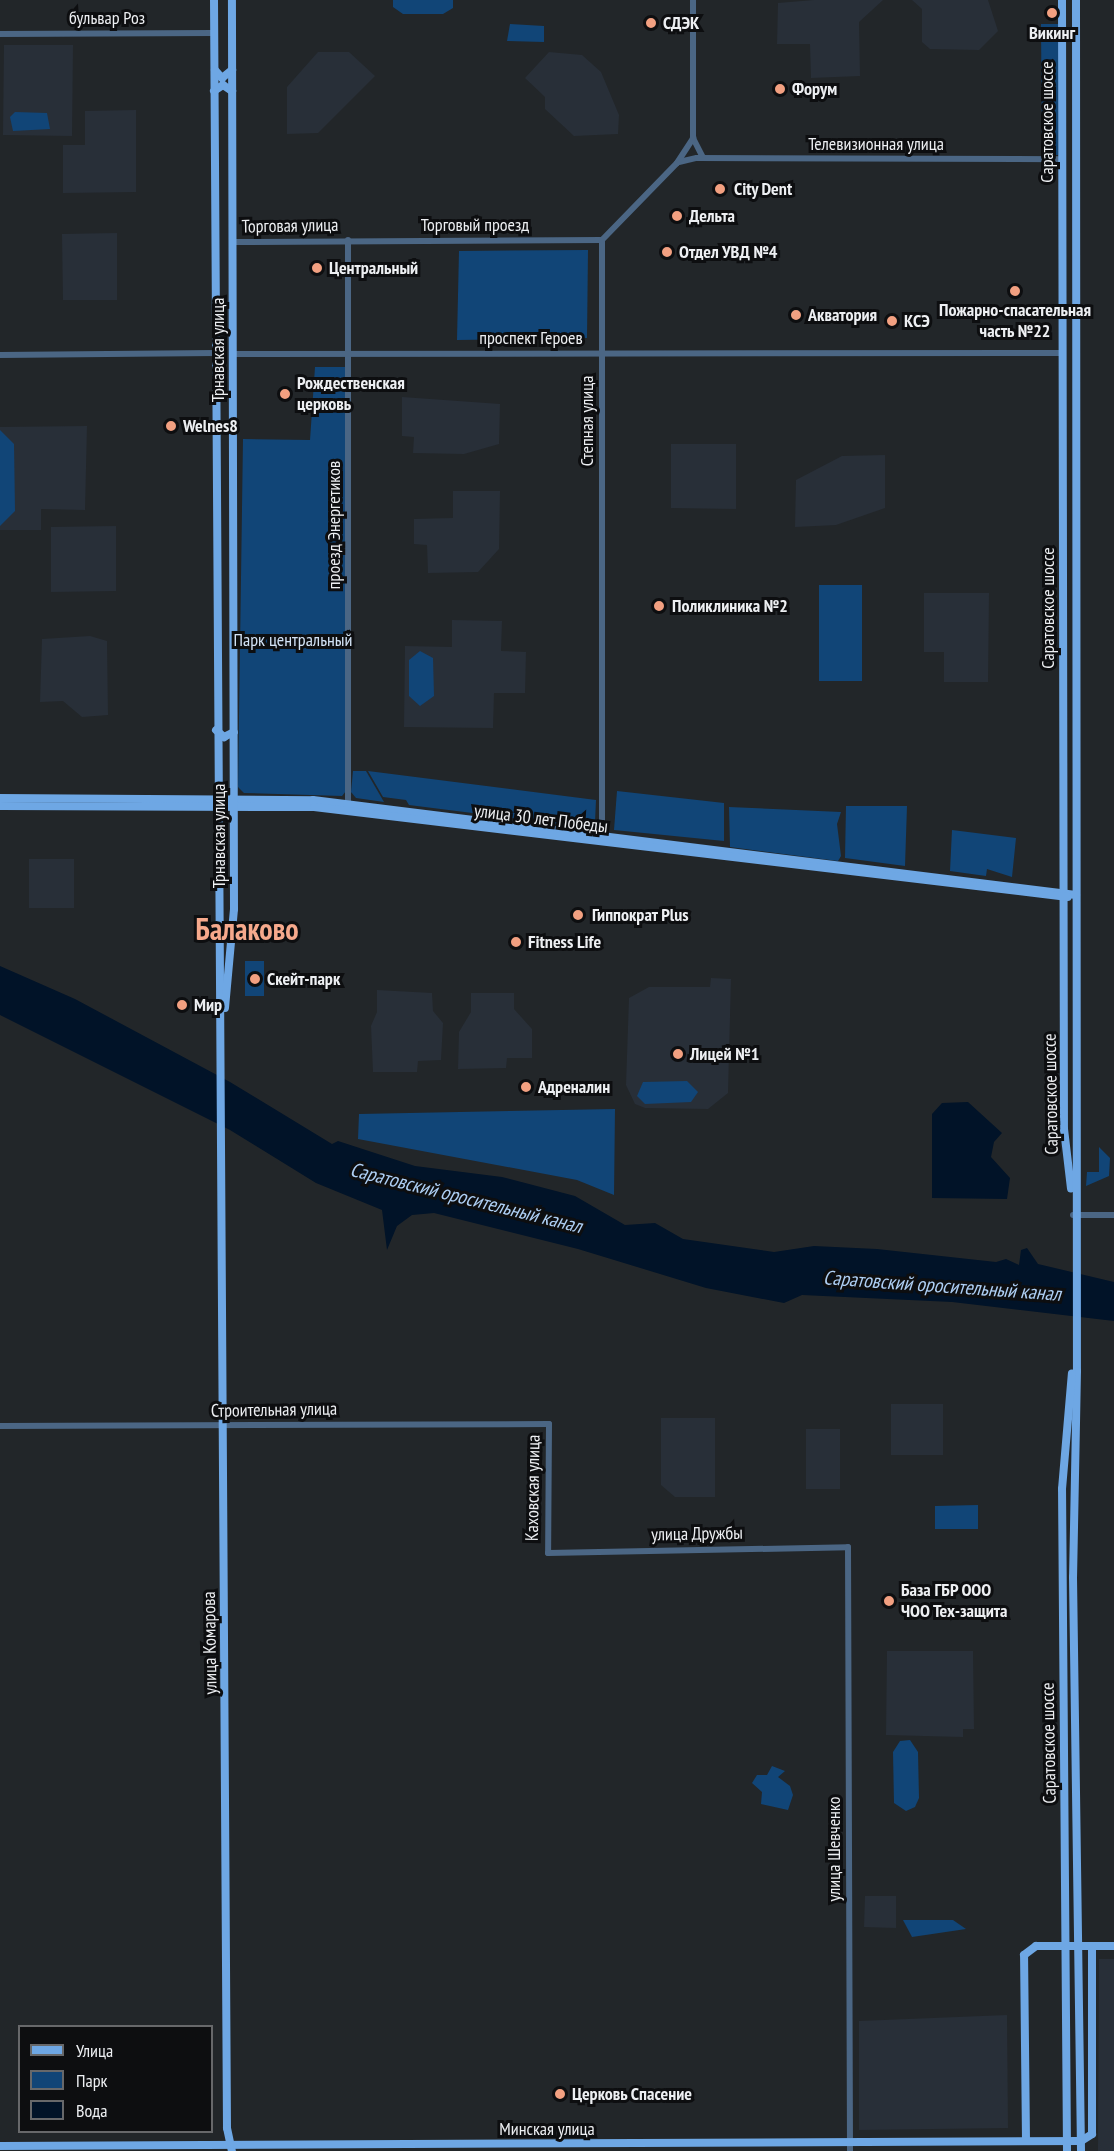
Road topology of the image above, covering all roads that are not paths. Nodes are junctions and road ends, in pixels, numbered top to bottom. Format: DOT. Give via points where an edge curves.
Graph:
graph roads {
  1 [pos="214,0"];
  2 [pos="232,0"];
  3 [pos="693,0"];
  4 [pos="1062,0"];
  5 [pos="1076,0"];
  6 [pos="214,33"];
  7 [pos="0,34"];
  8 [pos="214,68"];
  9 [pos="232,70"];
  10 [pos="214,91"];
  11 [pos="232,91"];
  12 [pos="693,138"];
  13 [pos="704,159"];
  14 [pos="1062,159"];
  15 [pos="1077,159"];
  16 [pos="677,163"];
  17 [pos="348,240"];
  18 [pos="602,240"];
  19 [pos="233,242"];
  20 [pos="1062,287"];
  21 [pos="1077,287"];
  22 [pos="215,290"];
  23 [pos="233,291"];
  24 [pos="602,352"];
  25 [pos="216,353"];
  26 [pos="348,353"];
  27 [pos="1063,353"];
  28 [pos="233,354"];
  29 [pos="0,355"];
  30 [pos="1077,411"];
  31 [pos="1063,412"];
  32 [pos="216,432"];
  33 [pos="233,433"];
  34 [pos="216,697"];
  35 [pos="234,700"];
  36 [pos="1064,707"];
  37 [pos="1076,707"];
  38 [pos="216,730"];
  39 [pos="234,732"];
  40 [pos="0,796"];
  41 [pos="234,802"];
  42 [pos="217,803"];
  43 [pos="0,807"];
  44 [pos="347,807"];
  45 [pos="602,838"];
  46 [pos="1064,895"];
  47 [pos="1076,896"];
  48 [pos="217,959"];
  49 [pos="231,959"];
  50 [pos="221,1052"];
  51 [pos="1072,1171"];
  52 [pos="1074,1215"];
  53 [pos="1114,1215"];
  54 [pos="1076,1336"];
  55 [pos="549,1424"];
  56 [pos="0,1426"];
  57 [pos="224,1426"];
  58 [pos="1065,1452"];
  59 [pos="1075,1456"];
  60 [pos="848,1547"];
  61 [pos="548,1553"];
  62 [pos="1078,1946"];
  63 [pos="1092,1946"];
  64 [pos="1114,1946"];
  65 [pos="1066,1947"];
  66 [pos="1026,2141"];
  67 [pos="1067,2141"];
  68 [pos="1081,2141"];
  69 [pos="850,2142"];
  70 [pos="0,2146"];
  71 [pos="230,2149"];
  72 [pos="850,2151"];
  73 [pos="1067,2151"];
  74 [pos="1082,2151"];
  1 -- 6 [label="main road, Трнавская улица"];
  2 -- 9 [label="main road, Трнавская улица"];
  3 -- 12 [label="street"];
  4 -- 14 [label="main road, Саратовское шоссе"];
  5 -- 15 [label="main road, Саратовское шоссе"];
  6 -- 7 [label="street, бульвар Роз"];
  6 -- 8 [label="main road, Трнавская улица"];
  8 -- 9 [label="main road" via="222,78"];
  8 -- 10 [label="main road, Трнавская улица"];
  9 -- 11 [label="main road, Трнавская улица"];
  10 -- 11 [label="main road" via="224,86"];
  10 -- 22 [label="main road, Трнавская улица"];
  11 -- 19 [label="main road, Трнавская улица"];
  12 -- 13 [label="street" via="696,151"];
  12 -- 16 [label="street"];
  13 -- 14 [label="street, Телевизионная улица"];
  13 -- 16 [label="street, Телевизионная улица"];
  14 -- 15 [label="main road, Телевизионная улица"];
  14 -- 20 [label="main road, Саратовское шоссе"];
  15 -- 21 [label="main road, Саратовское шоссе"];
  16 -- 18 [label="street"];
  17 -- 18 [label="street, Торговый проезд"];
  17 -- 19 [label="street, Торговая улица"];
  17 -- 26 [label="street, проезд Энергетиков"];
  18 -- 24 [label="street, Степная улица"];
  19 -- 23 [label="main road, Трнавская улица"];
  20 -- 21 [label="main road"];
  20 -- 27 [label="main road, Саратовское шоссе"];
  21 -- 30 [label="main road, Саратовское шоссе"];
  22 -- 23 [label="main road" via="224,295"];
  22 -- 25 [label="main road, Трнавская улица"];
  23 -- 28 [label="main road, Трнавская улица"];
  24 -- 26 [label="street, проспект Героев"];
  24 -- 27 [label="street, проспект Героев"];
  24 -- 45 [label="street, Степная улица"];
  25 -- 28 [label="main road, проспект Героев"];
  25 -- 29 [label="street, проспект Героев"];
  25 -- 32 [label="main road, Трнавская улица"];
  26 -- 28 [label="street, проспект Героев"];
  26 -- 44 [label="street, проезд Энергетиков"];
  27 -- 31 [label="main road, Саратовское шоссе"];
  28 -- 33 [label="main road, Трнавская улица"];
  30 -- 31 [label="main road"];
  30 -- 37 [label="main road, Саратовское шоссе"];
  31 -- 36 [label="main road, Саратовское шоссе"];
  32 -- 33 [label="main road" via="225,427"];
  32 -- 34 [label="main road, Трнавская улица"];
  33 -- 35 [label="main road, Трнавская улица"];
  34 -- 35 [label="main road"];
  34 -- 38 [label="main road, Трнавская улица"];
  35 -- 39 [label="main road, Трнавская улица"];
  36 -- 37 [label="main road"];
  36 -- 46 [label="main road, Саратовское шоссе"];
  37 -- 47 [label="main road, Саратовское шоссе"];
  38 -- 39 [label="main road" via="224,737"];
  38 -- 42 [label="main road, Трнавская улица"];
  39 -- 41 [label="main road, Трнавская улица"];
  40 -- 42 [label="main road"];
  41 -- 42 [label="main road, улица 30 лет Победы"];
  41 -- 44 [label="main road, улица 30 лет Победы"];
  41 -- 49 [label="main road, Трнавская улица"];
  42 -- 43 [label="main road, улица 30 лет Победы"];
  42 -- 48 [label="main road, Трнавская улица"];
  44 -- 45 [label="main road, улица 30 лет Победы"];
  45 -- 46 [label="main road, улица 30 лет Победы"];
  46 -- 47 [label="main road, улица 30 лет Победы"];
  46 -- 51 [label="main road, Саратовское шоссе" via="1064,1129"];
  47 -- 51 [label="main road, Саратовское шоссе"];
  48 -- 49 [label="main road"];
  48 -- 50 [label="main road, Трнавская улица"];
  49 -- 50 [label="main road, Трнавская улица"];
  50 -- 57 [label="main road, улица Комарова"];
  51 -- 52 [label="main road, Саратовское шоссе"];
  52 -- 53 [label="street"];
  52 -- 54 [label="main road, Саратовское шоссе"];
  54 -- 58 [label="main road, Саратовское шоссе"];
  54 -- 59 [label="main road, Саратовское шоссе"];
  55 -- 57 [label="street, Строительная улица"];
  55 -- 61 [label="street, Каховская улица"];
  56 -- 57 [label="street, Строительная улица"];
  57 -- 71 [label="main road, улица Комарова"];
  58 -- 59 [label="main road" via="1072,1450"];
  58 -- 65 [label="main road, Саратовское шоссе"];
  59 -- 62 [label="main road, Саратовское шоссе"];
  60 -- 61 [label="street, улица Дружбы"];
  60 -- 69 [label="street, улица Шевченко"];
  62 -- 63 [label="main road"];
  62 -- 65 [label="main road"];
  62 -- 68 [label="main road, Саратовское шоссе"];
  63 -- 64 [label="main road"];
  63 -- 68 [label="main road" via="1092,2134"];
  65 -- 66 [label="main road" via="1036,1946 1024,1955"];
  65 -- 67 [label="main road, Саратовское шоссе"];
  66 -- 67 [label="main road, Минская улица"];
  66 -- 69 [label="main road, Минская улица"];
  67 -- 68 [label="main road, Минская улица"];
  67 -- 73 [label="main road, Саратовское шоссе"];
  68 -- 74 [label="main road, Саратовское шоссе"];
  69 -- 71 [label="main road, Минская улица"];
  69 -- 72 [label="street, улица Шевченко"];
  70 -- 71 [label="main road, Минская улица"];
}
